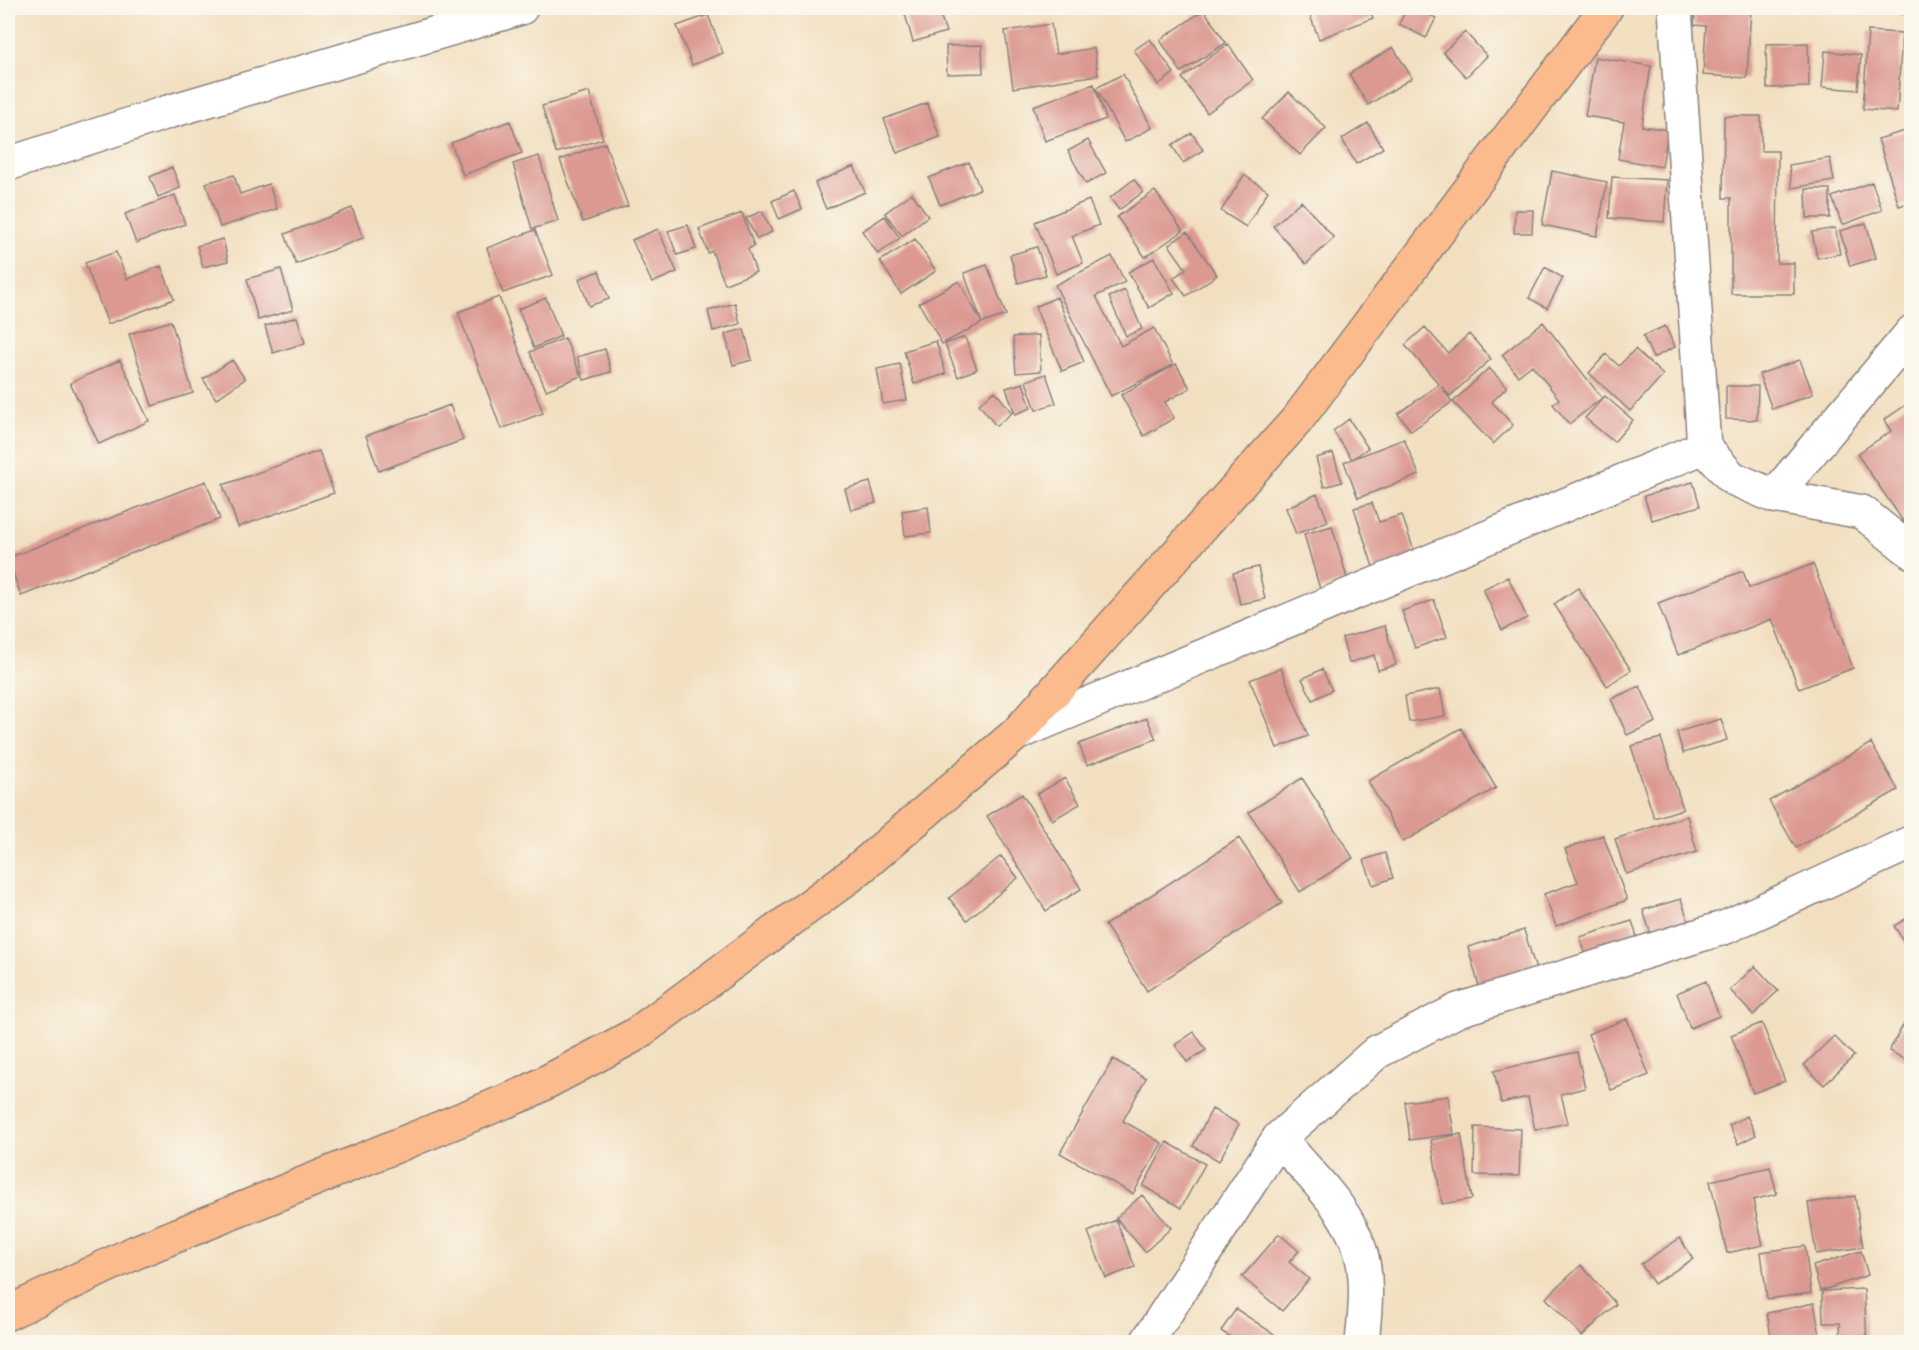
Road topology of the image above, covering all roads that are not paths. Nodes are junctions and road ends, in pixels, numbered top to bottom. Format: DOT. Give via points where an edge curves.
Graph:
graph roads {
  1 [pos="521,8"];
  2 [pos="1606,8"];
  3 [pos="1675,8"];
  4 [pos="8,164"];
  5 [pos="1911,332"];
  6 [pos="1704,447"];
  7 [pos="1774,496"];
  8 [pos="1911,552"];
  9 [pos="1016,734"];
  10 [pos="1911,842"];
  11 [pos="1279,1138"];
  12 [pos="8,1313"];
  13 [pos="1147,1342"];
  14 [pos="1362,1342"];
  1 -- 4 [label="street" via="168,112"];
  2 -- 9 [label="highway" via="1297,420"];
  3 -- 6 [label="street"];
  5 -- 7 [label="street"];
  6 -- 7 [label="street" via="1732,478"];
  6 -- 9 [label="street"];
  7 -- 8 [label="street" via="1862,512"];
  9 -- 12 [label="highway" via="854,873 635,1035 526,1093 136,1252"];
  10 -- 11 [label="street" via="1726,927 1458,1010 1377,1052"];
  11 -- 13 [label="street"];
  11 -- 14 [label="street" via="1348,1222 1361,1251 1366,1297"];
}
